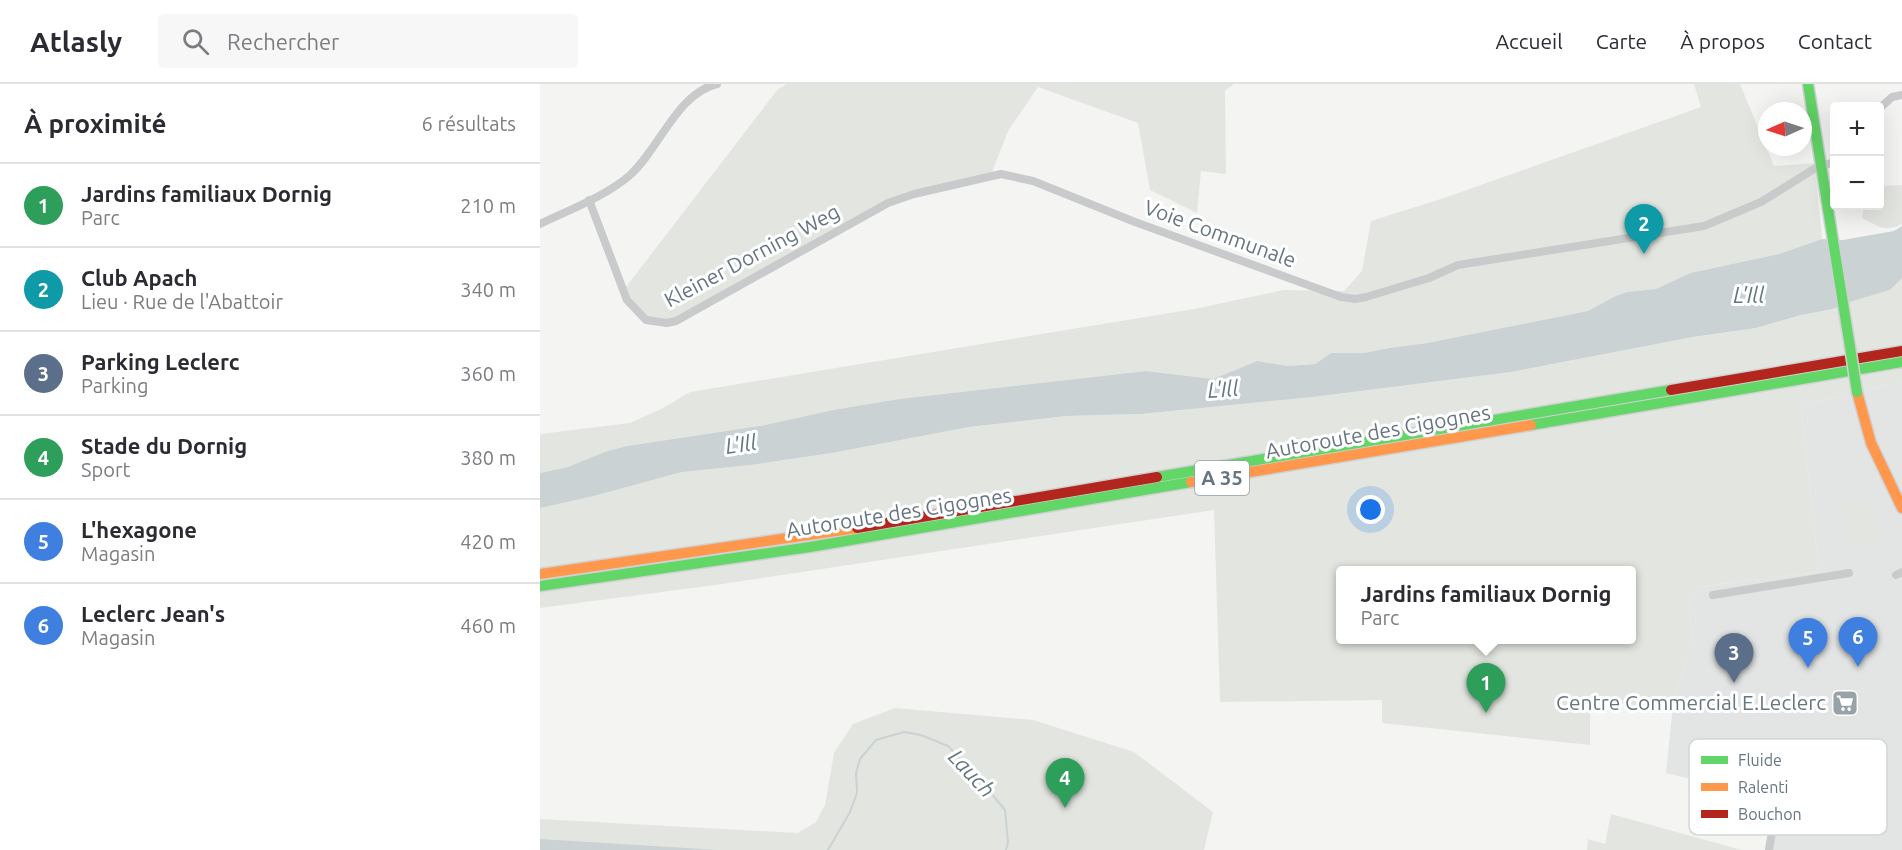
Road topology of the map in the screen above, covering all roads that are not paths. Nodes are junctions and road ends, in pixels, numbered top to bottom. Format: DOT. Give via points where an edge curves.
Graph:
graph roads {
  1 [pos="717,84"];
  2 [pos="1808,84"];
  3 [pos="1817,84"];
  4 [pos="1902,95"];
  5 [pos="1811,102"];
  6 [pos="1811,102"];
  7 [pos="1884,104"];
  8 [pos="1812,109"];
  9 [pos="1830,163"];
  10 [pos="1822,165"];
  11 [pos="1001,174"];
  12 [pos="589,200"];
  13 [pos="540,224"];
  14 [pos="1902,351"];
  15 [pos="1902,362"];
  16 [pos="1902,508"];
  17 [pos="1902,572"];
  18 [pos="1849,573"];
  19 [pos="540,574"];
  20 [pos="1902,577"];
  21 [pos="540,586"];
  22 [pos="1713,595"];
  23 [pos="1772,835"];
  24 [pos="1769,850"];
  1 -- 12 [label="street" via="692,96 627,178"];
  2 -- 5 [label="main road"];
  3 -- 6 [label="main road"];
  4 -- 7 [label="street"];
  8 -- 10 [label="main road"];
  9 -- 10 [label="street, Voie Communale"];
  10 -- 11 [label="street, Voie Communale" via="1761,202 1704,226 1458,265 1429,278 1355,299 1135,222 1032,181"];
  10 -- 16 [label="main road, bridge" via="1857,392 1871,444"];
  11 -- 12 [label="street, Kleiner Dorning Weg" via="888,203 668,323 646,320 627,300"];
  12 -- 13 [label="street"];
  14 -- 19 [label="main road, Autoroute des Cigognes / A 35" via="820,534"];
  15 -- 21 [label="main road, Autoroute des Cigognes / A 35" via="810,548"];
  17 -- 20 [label="street" via="1896,575"];
  18 -- 22 [label="street"];
  23 -- 24 [label="street"];
}
